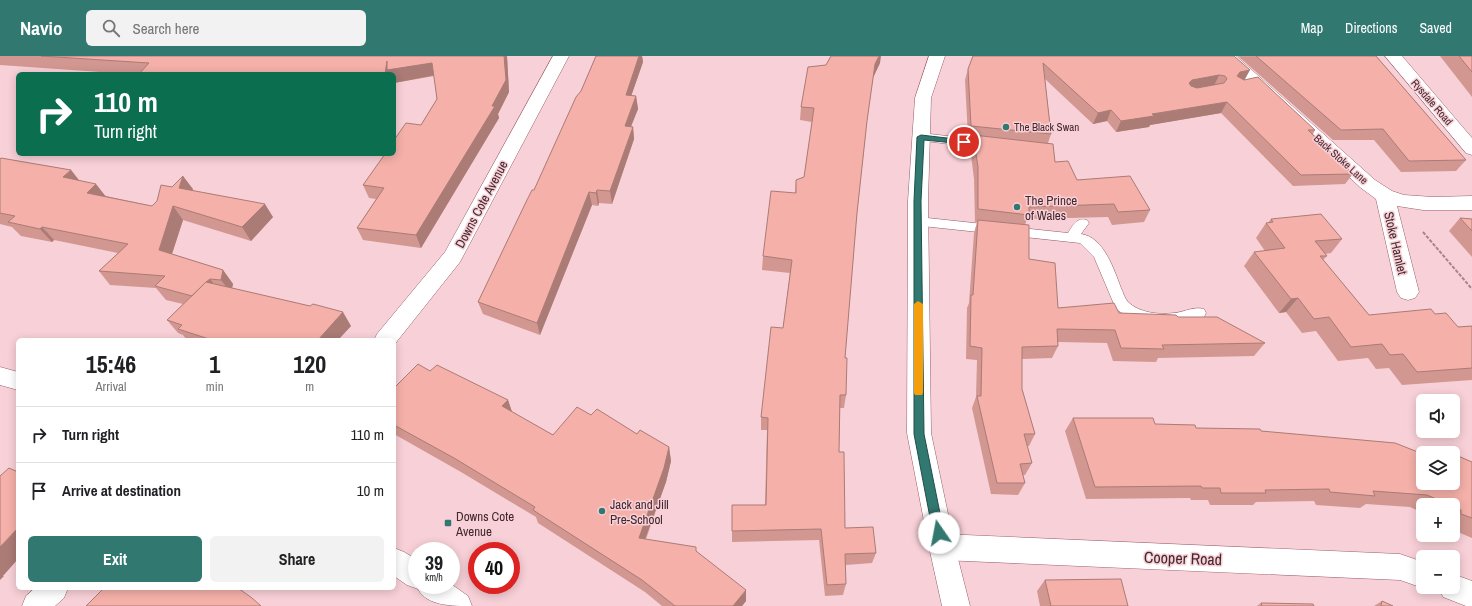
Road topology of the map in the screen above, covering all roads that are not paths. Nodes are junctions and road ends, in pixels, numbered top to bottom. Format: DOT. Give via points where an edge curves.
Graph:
graph roads {
  1 [pos="560,56"];
  2 [pos="937,56"];
  3 [pos="1227,56"];
  4 [pos="1393,56"];
  5 [pos="921,137"];
  6 [pos="1005,146"];
  7 [pos="1472,149"];
  8 [pos="1390,197"];
  9 [pos="1472,203"];
  10 [pos="918,222"];
  11 [pos="1082,222"];
  12 [pos="1072,237"];
  13 [pos="1408,292"];
  14 [pos="1199,313"];
  15 [pos="387,338"];
  16 [pos="0,376"];
  17 [pos="16,380"];
  18 [pos="942,548"];
  19 [pos="396,562"];
  20 [pos="408,570"];
  21 [pos="1416,573"];
  22 [pos="1460,589"];
  23 [pos="52,590"];
  24 [pos="442,594"];
  25 [pos="1472,595"];
  26 [pos="36,606"];
  27 [pos="458,606"];
  28 [pos="956,606"];
  1 -- 15 [label="street, Downs Cote Avenue" via="453,257"];
  2 -- 5 [label="street" via="923,98"];
  3 -- 8 [label="street, Back Stoke Lane" via="1250,84 1368,184"];
  4 -- 7 [label="street, Rysdale Road"];
  5 -- 6 [label="lane"];
  5 -- 10 [label="street"];
  8 -- 9 [label="street" via="1410,202"];
  8 -- 13 [label="street, Stoke Hamlet"];
  10 -- 12 [label="lane"];
  10 -- 18 [label="street" via="919,434"];
  11 -- 12 [label="lane"];
  12 -- 14 [label="lane" via="1084,239 1100,254 1121,305 1136,314 1174,319"];
  16 -- 17 [label="street"];
  18 -- 21 [label="street, Cooper Road" via="1400,567"];
  18 -- 28 [label="street"];
  19 -- 20 [label="street"];
  22 -- 25 [label="street"];
  23 -- 26 [label="street"];
  24 -- 27 [label="street"];
}
